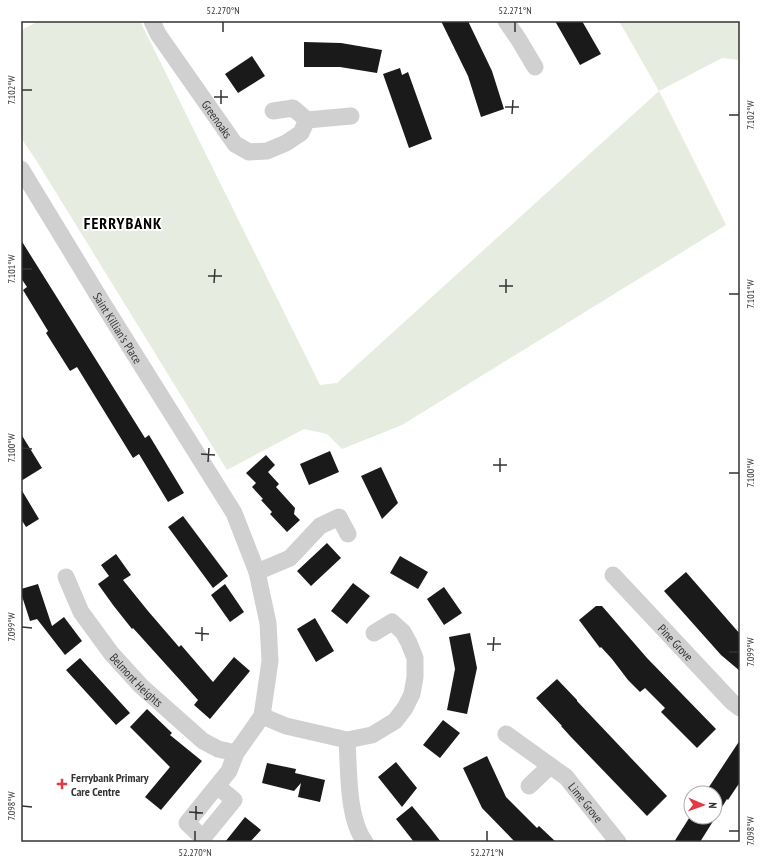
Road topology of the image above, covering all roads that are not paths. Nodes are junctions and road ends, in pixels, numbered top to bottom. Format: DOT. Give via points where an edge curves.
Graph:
graph roads {
  1 [pos="152,21"];
  2 [pos="506,21"];
  3 [pos="535,67"];
  4 [pos="274,111"];
  5 [pos="351,116"];
  6 [pos="307,120"];
  7 [pos="21,169"];
  8 [pos="348,534"];
  9 [pos="257,572"];
  10 [pos="613,575"];
  11 [pos="66,577"];
  12 [pos="374,633"];
  13 [pos="740,708"];
  14 [pos="262,716"];
  15 [pos="506,734"];
  16 [pos="347,740"];
  17 [pos="236,753"];
  18 [pos="550,766"];
  19 [pos="217,786"];
  20 [pos="529,786"];
  21 [pos="364,842"];
  22 [pos="618,842"];
  1 -- 6 [label="street, Greenoaks" via="158,34 235,144 249,152 267,151 301,133"];
  2 -- 3 [label="street"];
  4 -- 6 [label="street" via="292,108"];
  5 -- 6 [label="street"];
  7 -- 9 [label="street, Saint Killian's Place" via="104,307 234,513"];
  8 -- 9 [label="street" via="339,517 320,526 290,558"];
  9 -- 14 [label="street" via="268,623 270,661"];
  10 -- 13 [label="street, Pine Grove"];
  11 -- 17 [label="street, Belmont Heights" via="81,612 111,653 141,686 203,742"];
  12 -- 16 [label="street" via="392,622 403,632 415,658 412,694 395,721 372,735"];
  14 -- 16 [label="street" via="286,726"];
  14 -- 17 [label="street"];
  15 -- 18 [label="street, Lime Grove"];
  16 -- 21 [label="street" via="353,817"];
  17 -- 19 [label="street" via="229,770"];
  18 -- 20 [label="street"];
  18 -- 22 [label="street, Lime Grove" via="566,777"];
}
